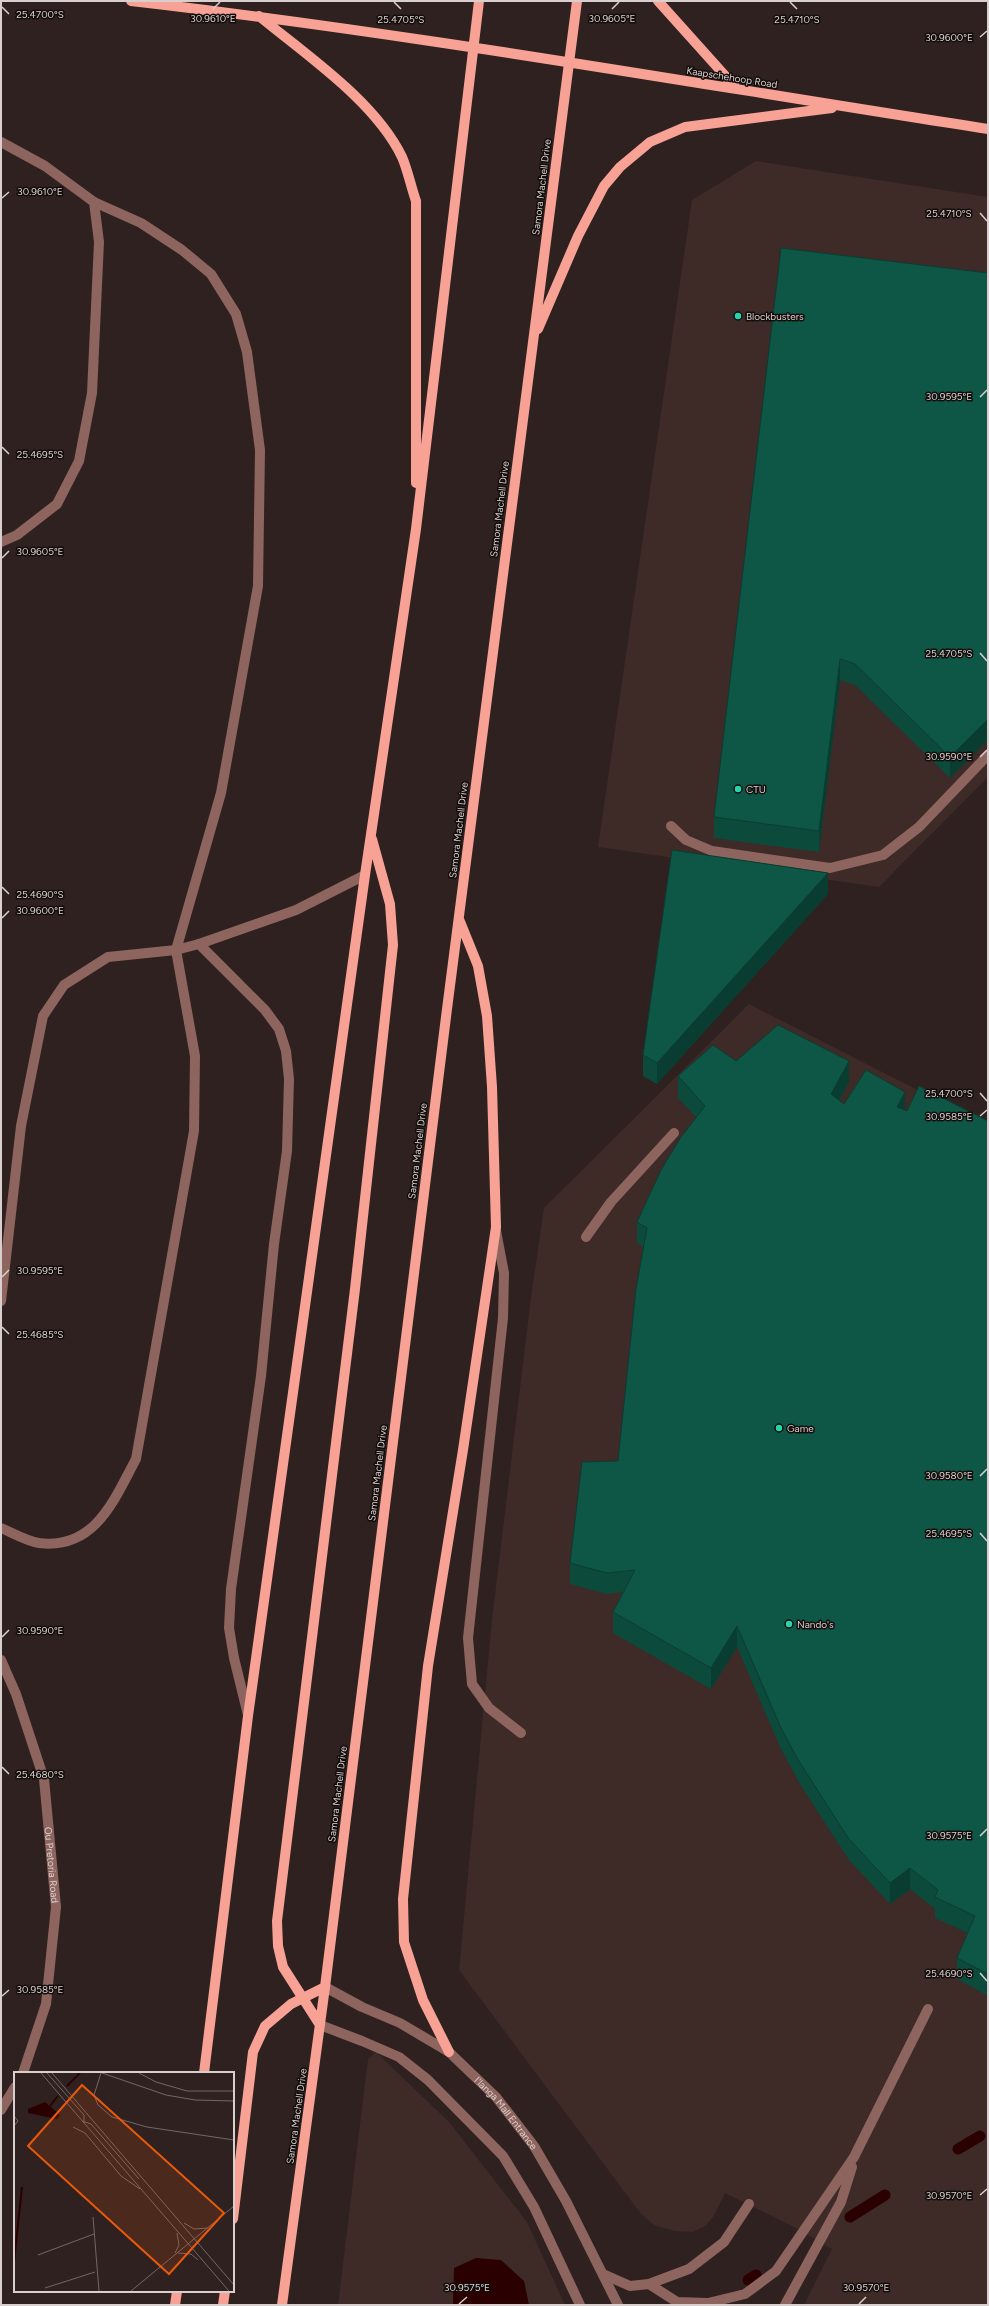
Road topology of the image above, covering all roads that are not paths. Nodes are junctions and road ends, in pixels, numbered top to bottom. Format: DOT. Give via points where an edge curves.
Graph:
graph roads {
  1 [pos="131,1"];
  2 [pos="479,1"];
  3 [pos="577,1"];
  4 [pos="658,1"];
  5 [pos="259,16"];
  6 [pos="473,46"];
  7 [pos="568,64"];
  8 [pos="737,89"];
  9 [pos="844,107"];
  10 [pos="988,128"];
  11 [pos="1,142"];
  12 [pos="94,202"];
  13 [pos="533,343"];
  14 [pos="416,528"];
  15 [pos="1,542"];
  16 [pos="988,755"];
  17 [pos="671,826"];
  18 [pos="371,835"];
  19 [pos="365,875"];
  20 [pos="458,917"];
  21 [pos="199,944"];
  22 [pos="176,950"];
  23 [pos="674,1133"];
  24 [pos="496,1227"];
  25 [pos="586,1237"];
  26 [pos="1,1301"];
  27 [pos="1,1528"];
  28 [pos="1,1660"];
  29 [pos="248,1716"];
  30 [pos="521,1733"];
  31 [pos="325,1987"];
  32 [pos="301,1999"];
  33 [pos="928,2009"];
  34 [pos="320,2025"];
  35 [pos="449,2052"];
  36 [pos="23,2072"];
  37 [pos="204,2072"];
  38 [pos="14,2089"];
  39 [pos="1,2110"];
  40 [pos="854,2157"];
  41 [pos="749,2204"];
  42 [pos="234,2211"];
  43 [pos="603,2274"];
  44 [pos="649,2284"];
  45 [pos="177,2292"];
  46 [pos="224,2292"];
  47 [pos="175,2305"];
  48 [pos="223,2305"];
  49 [pos="282,2305"];
  50 [pos="580,2305"];
  51 [pos="618,2305"];
  52 [pos="785,2305"];
  1 -- 5 [label="main road, Kaapschehoop Road"];
  2 -- 6 [label="main road"];
  3 -- 7 [label="main road, Samora Machell Drive"];
  4 -- 8 [label="main road"];
  5 -- 6 [label="main road, Kaapschehoop Road"];
  5 -- 14 [label="main road" via="366,107 392,140 402,158 416,201"];
  6 -- 7 [label="main road, Kaapschehoop Road"];
  6 -- 14 [label="main road"];
  7 -- 8 [label="main road, Kaapschehoop Road"];
  7 -- 13 [label="main road, Samora Machell Drive"];
  8 -- 9 [label="main road, Kaapschehoop Road"];
  9 -- 10 [label="main road, Kaapschehoop Road"];
  9 -- 13 [label="main road" via="685,127 650,142 620,167 604,186 578,236"];
  11 -- 12 [label="street" via="45,166"];
  12 -- 15 [label="street" via="99,242 92,393 79,461 57,504 17,535"];
  12 -- 22 [label="street" via="141,223 182,250 211,274 236,314 244,345 260,450 258,586 221,792"];
  13 -- 20 [label="main road, Samora Machell Drive"];
  14 -- 18 [label="main road"];
  16 -- 17 [label="street" via="918,827 883,855 830,868 712,851 686,840"];
  18 -- 19 [label="main road"];
  18 -- 32 [label="main road" via="390,904 393,945 354,1297 277,1921 278,1946 283,1968"];
  19 -- 21 [label="street" via="296,910"];
  19 -- 29 [label="main road"];
  20 -- 24 [label="main road" via="478,966 487,1016"];
  20 -- 31 [label="main road, Samora Machell Drive"];
  21 -- 22 [label="street"];
  21 -- 29 [label="street" via="265,1010 279,1029 286,1051 289,1079 287,1151 274,1244 261,1376 231,1589 229,1628"];
  22 -- 26 [label="street" via="108,957 64,985 43,1016 21,1126"];
  22 -- 27 [label="street" via="195,1056 194,1131 136,1459 115,1498 98,1523 85,1534 60,1542 38,1543"];
  23 -- 25 [label="street" via="611,1202"];
  24 -- 30 [label="street" via="504,1273 503,1318 468,1638 472,1684 489,1708"];
  24 -- 35 [label="main road" via="428,1666 403,1899 404,1942 423,2000"];
  28 -- 36 [label="street, Ou Pretoria Road" via="16,1694 44,1779 56,1907 46,2004"];
  29 -- 37 [label="main road"];
  31 -- 32 [label="main road"];
  31 -- 34 [label="main road, Samora Machell Drive"];
  31 -- 35 [label="street, I'langa Mall Entrance" via="362,2007 400,2023"];
  32 -- 34 [label="main road"];
  32 -- 42 [label="main road" via="265,2026 253,2052"];
  33 -- 40 [label="street"];
  34 -- 49 [label="main road, Samora Machell Drive"];
  34 -- 50 [label="street" via="398,2057 428,2080 498,2150 534,2207"];
  35 -- 43 [label="street, I'langa Mall Entrance" via="496,2097 534,2146 566,2201"];
  38 -- 39 [label="street"];
  40 -- 44 [label="street" via="776,2271 745,2294 708,2303 677,2302"];
  40 -- 52 [label="street" via="841,2202"];
  41 -- 44 [label="street" via="724,2242 689,2269"];
  43 -- 44 [label="street" via="630,2286"];
  43 -- 51 [label="street, I'langa Mall Entrance"];
  45 -- 47 [label="main road"];
  46 -- 48 [label="main road"];
}
